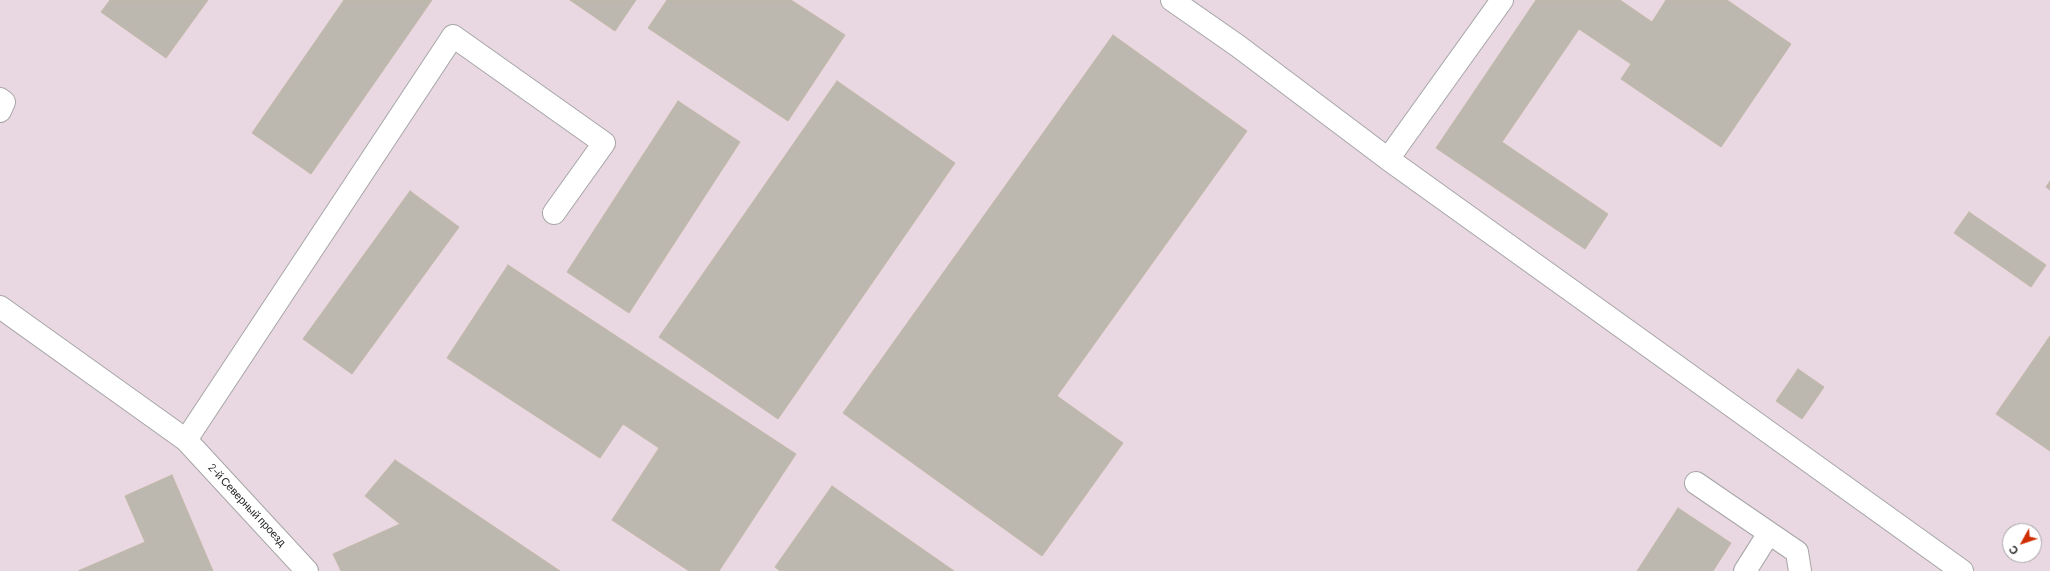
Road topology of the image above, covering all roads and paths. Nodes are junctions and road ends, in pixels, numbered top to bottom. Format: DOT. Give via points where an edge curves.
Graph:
graph roads {
  1 [pos="1172,0"];
  2 [pos="1502,0"];
  3 [pos="0,99"];
  4 [pos="0,111"];
  5 [pos="1388,160"];
  6 [pos="554,213"];
  7 [pos="0,307"];
  8 [pos="186,440"];
  9 [pos="1696,483"];
  10 [pos="1769,533"];
  11 [pos="307,571"];
  12 [pos="1744,571"];
  13 [pos="1800,571"];
  14 [pos="1962,571"];
  1 -- 5 [label="street" via="1238,46"];
  2 -- 5 [label="street"];
  3 -- 4 [label="street" via="4,102"];
  5 -- 14 [label="street"];
  6 -- 8 [label="street" via="604,143 453,36"];
  7 -- 8 [label="street, 2-й Северный проезд"];
  8 -- 11 [label="street, 2-й Северный проезд"];
  9 -- 10 [label="street"];
  10 -- 12 [label="street"];
  10 -- 13 [label="street" via="1797,552"];
}
